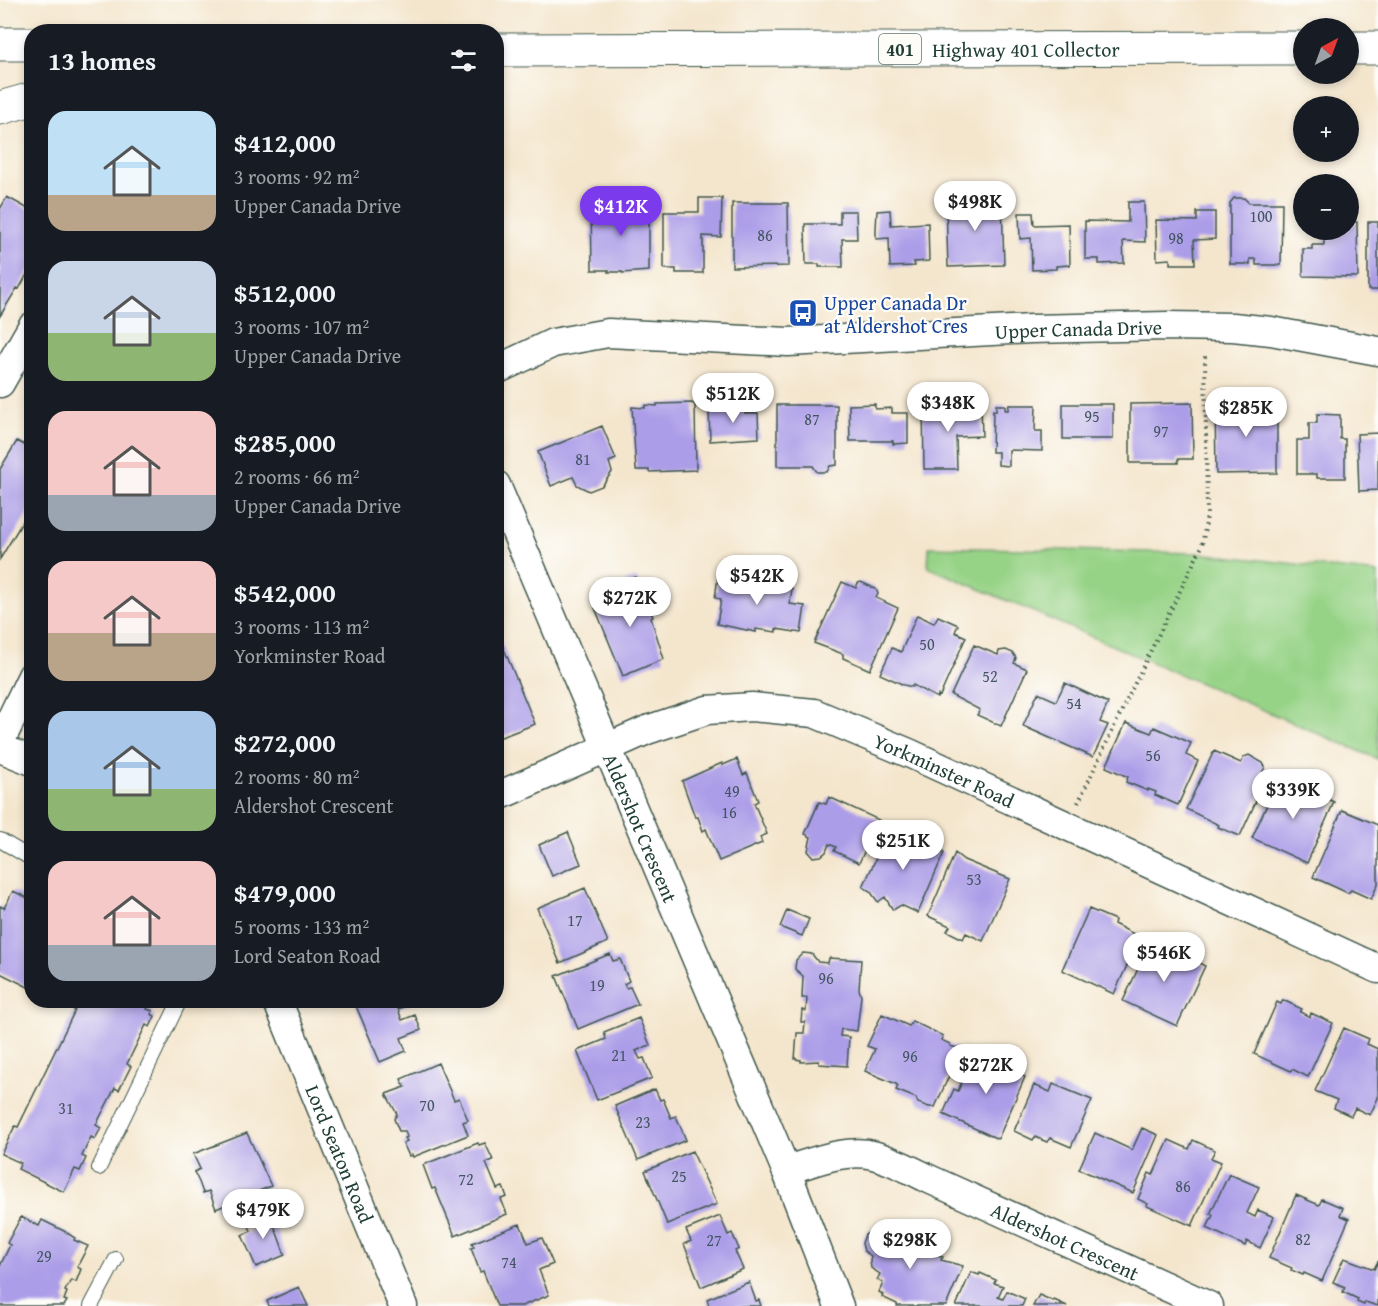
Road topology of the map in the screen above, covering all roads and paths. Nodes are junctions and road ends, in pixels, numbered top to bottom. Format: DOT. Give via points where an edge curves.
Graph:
graph roads {
  1 [pos="0,44"];
  2 [pos="24,44"];
  3 [pos="1293,48"];
  4 [pos="1359,48"];
  5 [pos="1378,48"];
  6 [pos="504,50"];
  7 [pos="24,101"];
  8 [pos="0,108"];
  9 [pos="24,341"];
  10 [pos="1378,351"];
  11 [pos="1205,353"];
  12 [pos="504,366"];
  13 [pos="0,383"];
  14 [pos="504,504"];
  15 [pos="24,692"];
  16 [pos="0,742"];
  17 [pos="0,748"];
  18 [pos="608,748"];
  19 [pos="24,758"];
  20 [pos="504,794"];
  21 [pos="1068,826"];
  22 [pos="0,840"];
  23 [pos="24,854"];
  24 [pos="1378,969"];
  25 [pos="176,1008"];
  26 [pos="280,1008"];
  27 [pos="99,1168"];
  28 [pos="786,1170"];
  29 [pos="116,1259"];
  30 [pos="91,1306"];
  31 [pos="404,1306"];
  32 [pos="839,1306"];
  33 [pos="1209,1306"];
  1 -- 2 [label="highway"];
  3 -- 6 [label="highway, Highway 401 Collector / 401"];
  4 -- 5 [label="highway"];
  7 -- 8 [label="highway"];
  9 -- 13 [label="street"];
  10 -- 12 [label="street, Upper Canada Drive" via="1233,327 1031,329 788,342 608,333 553,343"];
  11 -- 21 [label="path" via="1205,536"];
  14 -- 18 [label="street, Aldershot Crescent"];
  15 -- 16 [label="street"];
  17 -- 19 [label="street"];
  18 -- 20 [label="street, Yorkminster Road"];
  18 -- 21 [label="street, Yorkminster Road" via="707,710 752,707 814,713"];
  18 -- 28 [label="street, Aldershot Crescent"];
  21 -- 24 [label="street, Yorkminster Road"];
  22 -- 23 [label="lane"];
  25 -- 27 [label="lane"];
  26 -- 31 [label="street, Lord Seaton Road"];
  28 -- 32 [label="street, Aldershot Crescent"];
  28 -- 33 [label="street, Aldershot Crescent" via="853,1153 873,1155"];
  29 -- 30 [label="lane"];
}
